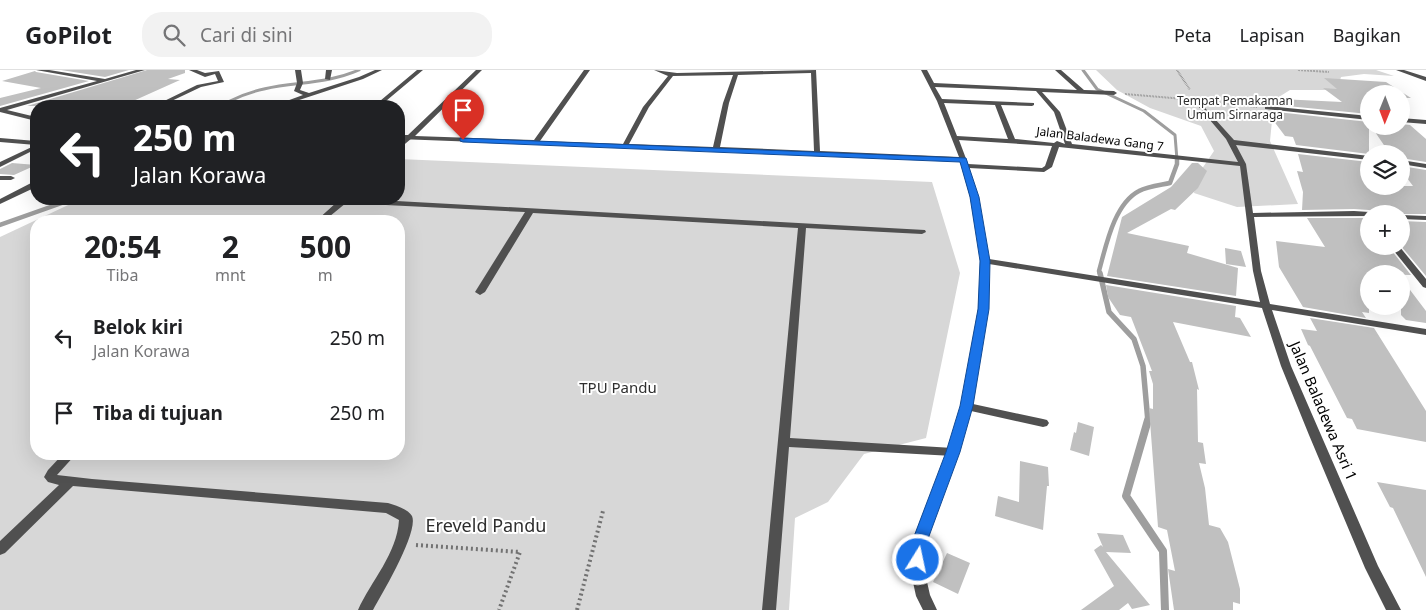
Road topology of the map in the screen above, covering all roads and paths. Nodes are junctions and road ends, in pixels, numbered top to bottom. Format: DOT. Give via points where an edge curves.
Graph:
graph roads {
  1 [pos="39,70"];
  2 [pos="142,70"];
  3 [pos="192,70"];
  4 [pos="298,70"];
  5 [pos="329,70"];
  6 [pos="379,70"];
  7 [pos="420,70"];
  8 [pos="479,70"];
  9 [pos="587,70"];
  10 [pos="657,70"];
  11 [pos="813,70"];
  12 [pos="924,70"];
  13 [pos="1058,70"];
  14 [pos="1177,70"];
  15 [pos="1298,70"];
  16 [pos="1399,70"];
  17 [pos="1329,72"];
  18 [pos="736,73"];
  19 [pos="671,75"];
  20 [pos="328,79"];
  21 [pos="1426,79"];
  22 [pos="106,81"];
  23 [pos="933,85"];
  24 [pos="1037,89"];
  25 [pos="1083,92"];
  26 [pos="1114,93"];
  27 [pos="309,95"];
  28 [pos="37,100"];
  29 [pos="170,100"];
  30 [pos="294,100"];
  31 [pos="384,100"];
  32 [pos="1196,100"];
  33 [pos="940,101"];
  34 [pos="30,102"];
  35 [pos="997,102"];
  36 [pos="1032,104"];
  37 [pos="1268,108"];
  38 [pos="0,110"];
  39 [pos="1360,117"];
  40 [pos="30,118"];
  41 [pos="1410,121"];
  42 [pos="1426,122"];
  43 [pos="405,138"];
  44 [pos="409,138"];
  45 [pos="955,138"];
  46 [pos="0,140"];
  47 [pos="1012,141"];
  48 [pos="405,142"];
  49 [pos="1231,142"];
  50 [pos="535,143"];
  51 [pos="30,144"];
  52 [pos="1057,144"];
  53 [pos="1069,145"];
  54 [pos="625,146"];
  55 [pos="30,148"];
  56 [pos="716,150"];
  57 [pos="817,154"];
  58 [pos="1360,157"];
  59 [pos="964,163"];
  60 [pos="1410,163"];
  61 [pos="1243,164"];
  62 [pos="0,165"];
  63 [pos="1426,166"];
  64 [pos="0,178"];
  65 [pos="10,178"];
  66 [pos="30,187"];
  67 [pos="0,202"];
  68 [pos="405,203"];
  69 [pos="337,205"];
  70 [pos="530,211"];
  71 [pos="1360,214"];
  72 [pos="327,215"];
  73 [pos="1251,215"];
  74 [pos="1410,217"];
  75 [pos="1426,218"];
  76 [pos="802,226"];
  77 [pos="922,232"];
  78 [pos="1401,255"];
  79 [pos="985,261"];
  80 [pos="1426,285"];
  81 [pos="480,292"];
  82 [pos="1266,307"];
  83 [pos="1426,332"];
  84 [pos="967,406"];
  85 [pos="1043,423"];
  86 [pos="783,442"];
  87 [pos="953,452"];
  88 [pos="65,460"];
  89 [pos="70,482"];
  90 [pos="603,511"];
  91 [pos="400,544"];
  92 [pos="0,549"];
  93 [pos="365,610"];
  94 [pos="499,610"];
  95 [pos="577,610"];
  96 [pos="769,610"];
  97 [pos="930,610"];
  98 [pos="1394,610"];
  1 -- 22 [label="street"];
  2 -- 22 [label="street"];
  3 -- 29 [label="street" via="205,75 217,72 222,82 199,86"];
  4 -- 27 [label="street" via="298,91"];
  5 -- 20 [label="street"];
  6 -- 27 [label="street"];
  7 -- 31 [label="street"];
  8 -- 44 [label="street"];
  9 -- 50 [label="street"];
  10 -- 19 [label="street"];
  11 -- 18 [label="street"];
  11 -- 57 [label="street"];
  12 -- 23 [label="street"];
  13 -- 25 [label="street"];
  14 -- 32 [label="path"];
  15 -- 17 [label="path"];
  16 -- 21 [label="street"];
  18 -- 19 [label="street"];
  18 -- 56 [label="street"];
  19 -- 54 [label="street" via="646,106"];
  22 -- 28 [label="street"];
  23 -- 24 [label="street"];
  23 -- 33 [label="street"];
  24 -- 25 [label="street"];
  24 -- 53 [label="street" via="1057,112"];
  25 -- 26 [label="street"];
  26 -- 32 [label="path"];
  27 -- 30 [label="street"];
  32 -- 37 [label="path"];
  32 -- 49 [label="street, Jalan Baladewa Asri 1"];
  33 -- 35 [label="street"];
  33 -- 45 [label="street"];
  34 -- 38 [label="street"];
  35 -- 36 [label="street"];
  35 -- 47 [label="street"];
  37 -- 39 [label="street"];
  38 -- 40 [label="street"];
  41 -- 42 [label="street"];
  43 -- 44 [label="street"];
  44 -- 48 [label="street"];
  44 -- 50 [label="street"];
  45 -- 47 [label="street, Jalan Baladewa Gang 7"];
  45 -- 59 [label="street"];
  46 -- 51 [label="street"];
  47 -- 52 [label="street, Jalan Baladewa Gang 7"];
  49 -- 58 [label="street"];
  49 -- 61 [label="street, Jalan Baladewa Asri 1"];
  50 -- 54 [label="street"];
  52 -- 53 [label="street, Jalan Baladewa Gang 7"];
  52 -- 59 [label="street" via="1044,170"];
  53 -- 61 [label="street, Jalan Baladewa Gang 7" via="1189,161"];
  54 -- 56 [label="street"];
  55 -- 62 [label="street"];
  56 -- 57 [label="street"];
  57 -- 59 [label="street"];
  59 -- 79 [label="street" via="974,197"];
  60 -- 63 [label="street"];
  61 -- 73 [label="street, Jalan Baladewa Asri 1"];
  64 -- 65 [label="street"];
  66 -- 67 [label="street"];
  68 -- 70 [label="street"];
  69 -- 72 [label="street"];
  70 -- 76 [label="street"];
  70 -- 81 [label="street"];
  71 -- 73 [label="street"];
  73 -- 82 [label="street, Jalan Baladewa Asri 1" via="1257,271"];
  74 -- 75 [label="street"];
  76 -- 77 [label="street"];
  76 -- 86 [label="street"];
  78 -- 80 [label="street"];
  79 -- 82 [label="street"];
  79 -- 84 [label="street" via="983,309"];
  82 -- 83 [label="street"];
  82 -- 98 [label="street, Jalan Baladewa Asri 1" via="1286,366 1372,568"];
  84 -- 85 [label="street"];
  84 -- 87 [label="street"];
  86 -- 87 [label="street"];
  86 -- 96 [label="street"];
  87 -- 97 [label="street" via="918,547 918,574"];
  88 -- 89 [label="street" via="50,477"];
  89 -- 91 [label="street" via="388,508 406,518"];
  89 -- 92 [label="street"];
  90 -- 95 [label="path"];
  91 -- 93 [label="street"];
  91 -- 94 [label="path" via="520,552"];
}
